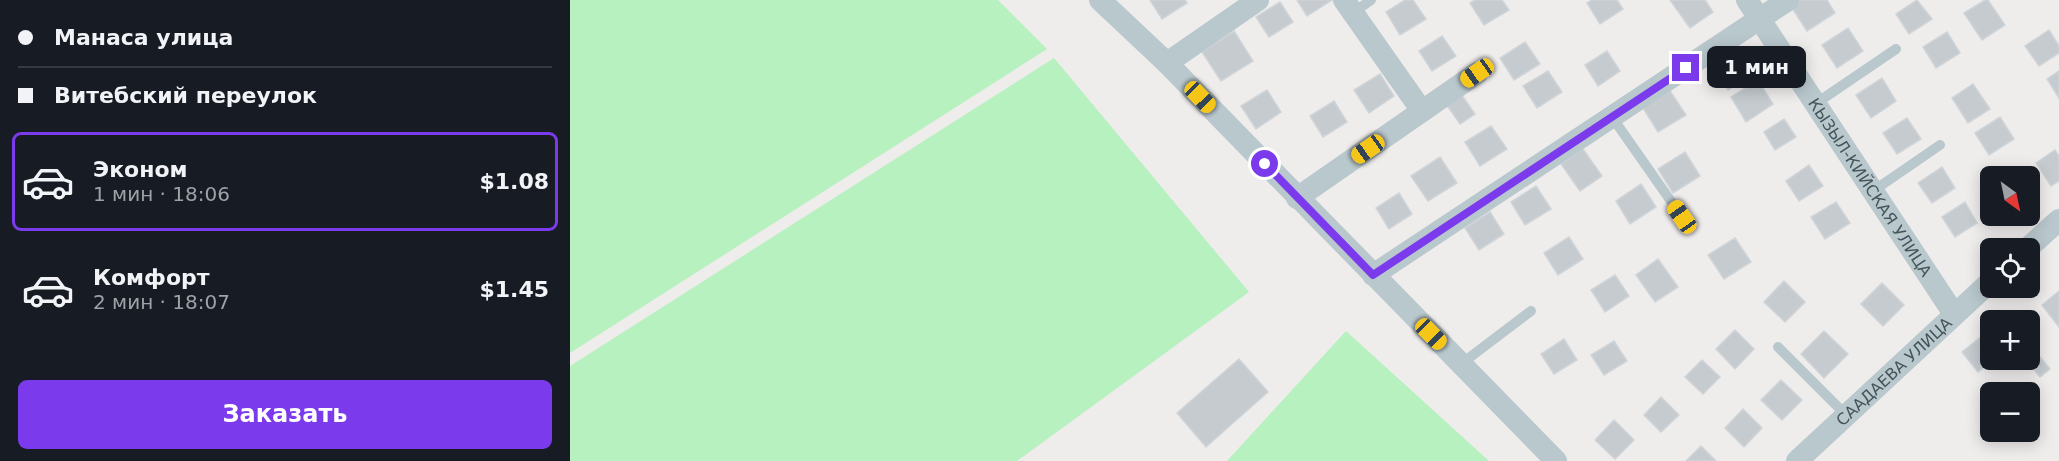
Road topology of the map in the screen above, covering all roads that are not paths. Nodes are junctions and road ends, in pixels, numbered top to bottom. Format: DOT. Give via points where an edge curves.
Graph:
graph roads {
  1 [pos="1100,0"];
  2 [pos="1258,0"];
  3 [pos="1371,0"];
  4 [pos="1747,0"];
  5 [pos="1788,0"];
  6 [pos="1348,6"];
  7 [pos="1759,19"];
  8 [pos="1896,50"];
  9 [pos="1167,63"];
  10 [pos="1477,73"];
  11 [pos="1815,104"];
  12 [pos="1422,111"];
  13 [pos="1612,117"];
  14 [pos="1940,145"];
  15 [pos="1873,191"];
  16 [pos="1297,198"];
  17 [pos="1682,217"];
  18 [pos="2059,220"];
  19 [pos="2039,238"];
  20 [pos="1373,275"];
  21 [pos="1980,291"];
  22 [pos="1530,311"];
  23 [pos="1954,314"];
  24 [pos="1778,347"];
  25 [pos="1461,364"];
  26 [pos="1846,415"];
  27 [pos="1556,461"];
  28 [pos="1797,461"];
  1 -- 9 [label="street"];
  2 -- 9 [label="street"];
  3 -- 6 [label="lane"];
  4 -- 7 [label="street, КЫЗЫЛ-КИЙСКАЯ УЛИЦА"];
  5 -- 7 [label="street"];
  6 -- 12 [label="street"];
  7 -- 11 [label="street, КЫЗЫЛ-КИЙСКАЯ УЛИЦА"];
  7 -- 13 [label="street"];
  8 -- 11 [label="lane"];
  9 -- 16 [label="street"];
  10 -- 12 [label="street"];
  11 -- 15 [label="street, КЫЗЫЛ-КИЙСКАЯ УЛИЦА"];
  12 -- 16 [label="street"];
  13 -- 17 [label="lane"];
  13 -- 20 [label="street"];
  14 -- 15 [label="lane"];
  15 -- 23 [label="street, КЫЗЫЛ-КИЙСКАЯ УЛИЦА"];
  16 -- 20 [label="street"];
  18 -- 19 [label="street"];
  20 -- 25 [label="street"];
  21 -- 23 [label="street, СААДАЕВА УЛИЦА"];
  22 -- 25 [label="lane"];
  23 -- 26 [label="street, СААДАЕВА УЛИЦА"];
  24 -- 26 [label="lane"];
  25 -- 27 [label="street"];
  26 -- 28 [label="street, СААДАЕВА УЛИЦА"];
}
